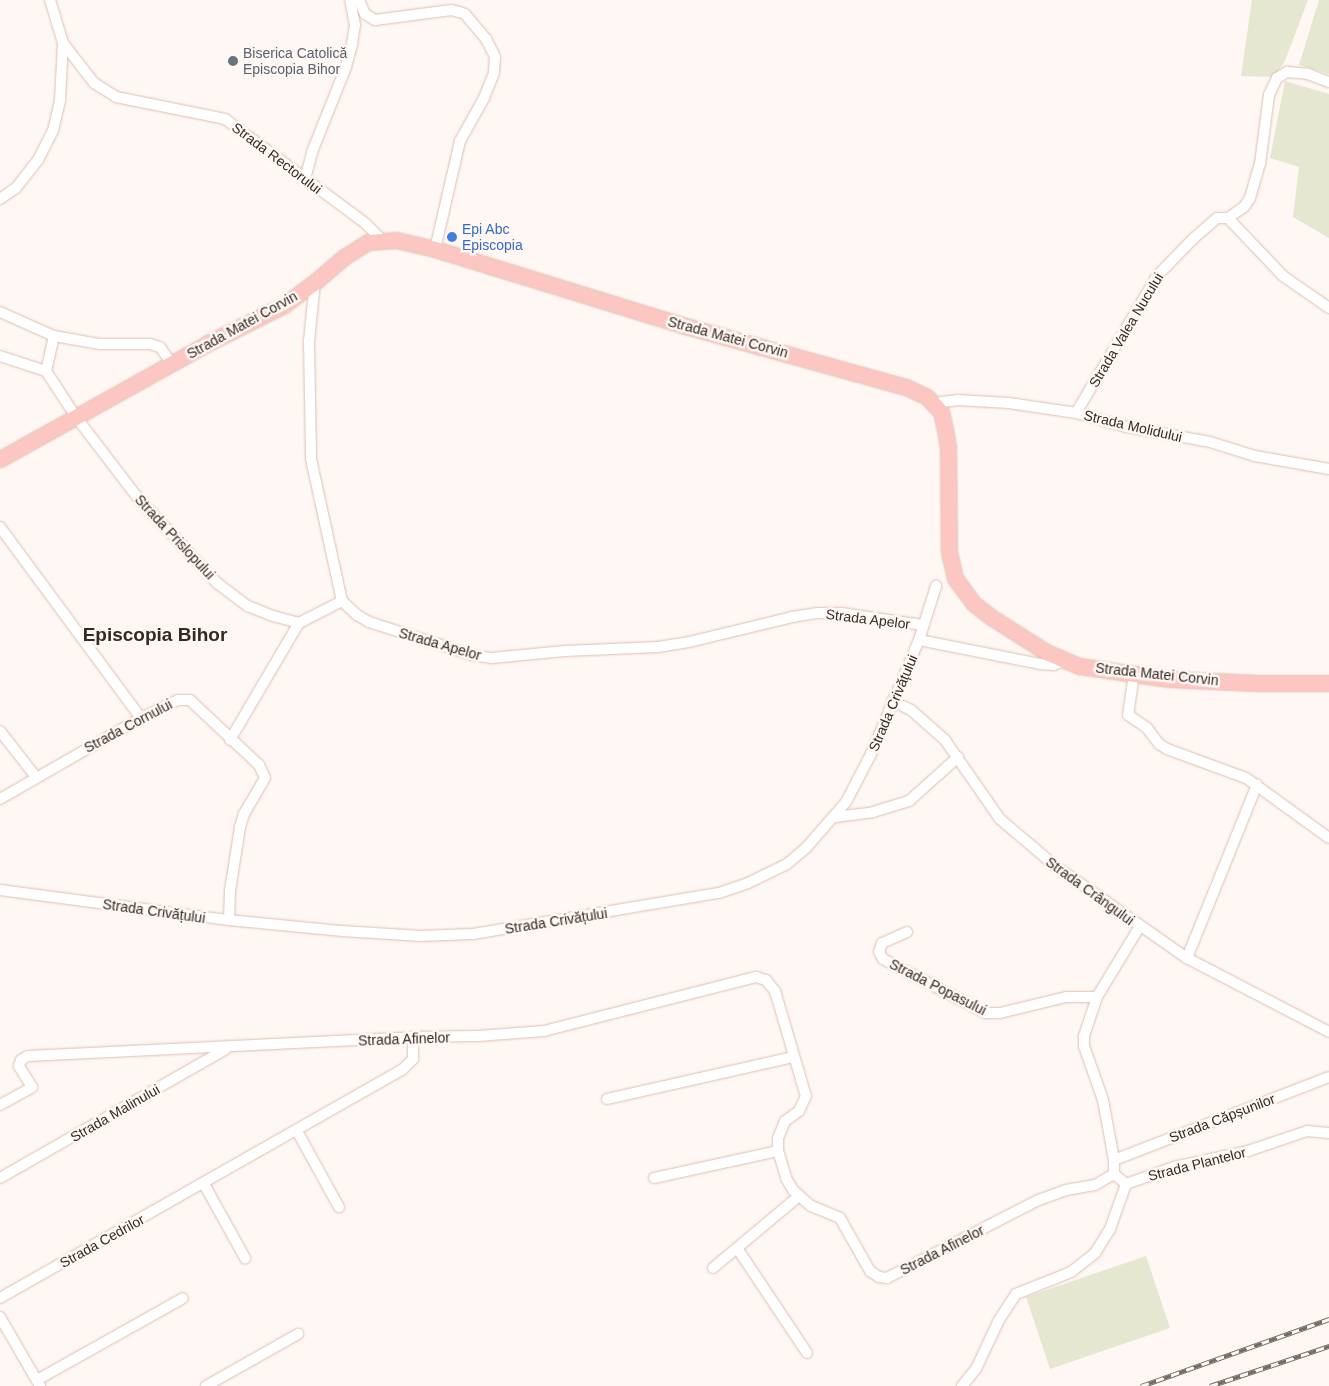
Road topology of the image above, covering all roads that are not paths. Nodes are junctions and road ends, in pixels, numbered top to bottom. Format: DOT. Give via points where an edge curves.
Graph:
graph roads {
  1 [pos="50,0"];
  2 [pos="350,0"];
  3 [pos="359,0"];
  4 [pos="62,44"];
  5 [pos="1329,82"];
  6 [pos="305,179"];
  7 [pos="0,199"];
  8 [pos="1228,218"];
  9 [pos="382,240"];
  10 [pos="436,249"];
  11 [pos="315,282"];
  12 [pos="1329,308"];
  13 [pos="0,312"];
  14 [pos="54,336"];
  15 [pos="0,356"];
  16 [pos="172,364"];
  17 [pos="46,371"];
  18 [pos="934,403"];
  19 [pos="1076,413"];
  20 [pos="76,417"];
  21 [pos="0,459"];
  22 [pos="1329,469"];
  23 [pos="0,528"];
  24 [pos="936,586"];
  25 [pos="342,600"];
  26 [pos="299,623"];
  27 [pos="923,625"];
  28 [pos="919,640"];
  29 [pos="1065,661"];
  30 [pos="1134,674"];
  31 [pos="1329,683"];
  32 [pos="892,700"];
  33 [pos="141,718"];
  34 [pos="0,731"];
  35 [pos="230,740"];
  36 [pos="958,757"];
  37 [pos="36,777"];
  38 [pos="1257,785"];
  39 [pos="0,799"];
  40 [pos="835,816"];
  41 [pos="1329,838"];
  42 [pos="0,890"];
  43 [pos="229,920"];
  44 [pos="1140,926"];
  45 [pos="907,932"];
  46 [pos="1187,958"];
  47 [pos="1097,997"];
  48 [pos="1329,1032"];
  49 [pos="413,1037"];
  50 [pos="230,1048"];
  51 [pos="792,1058"];
  52 [pos="1329,1077"];
  53 [pos="607,1099"];
  54 [pos="0,1105"];
  55 [pos="297,1131"];
  56 [pos="1329,1133"];
  57 [pos="778,1151"];
  58 [pos="1114,1160"];
  59 [pos="1114,1174"];
  60 [pos="0,1178"];
  61 [pos="654,1178"];
  62 [pos="204,1184"];
  63 [pos="1126,1184"];
  64 [pos="799,1196"];
  65 [pos="339,1207"];
  66 [pos="737,1248"];
  67 [pos="245,1258"];
  68 [pos="713,1268"];
  69 [pos="0,1298"];
  70 [pos="183,1298"];
  71 [pos="0,1317"];
  72 [pos="298,1334"];
  73 [pos="807,1352"];
  74 [pos="38,1383"];
  75 [pos="206,1386"];
  76 [pos="962,1386"];
  1 -- 4 [label="street"];
  2 -- 6 [label="street" via="355,25 352,44"];
  3 -- 10 [label="street" via="365,14 375,20 451,10 465,14 486,39 495,57 494,73 484,98 460,141"];
  4 -- 6 [label="street, Strada Rectorului" via="94,84 116,97 225,119"];
  4 -- 7 [label="street" via="60,100 53,131 38,160 16,188"];
  5 -- 8 [label="street, Strada Valea Nucului" via="1308,74 1287,72 1277,78 1269,95 1260,164 1250,198 1244,207"];
  6 -- 9 [label="street, Strada Rectorului" via="365,223"];
  8 -- 12 [label="street" via="1283,276"];
  8 -- 19 [label="street, Strada Valea Nucului" via="1217,218 1157,276"];
  9 -- 10 [label="main road, Strada Matei Corvin"];
  9 -- 11 [label="main road, Strada Matei Corvin" via="368,242 344,257"];
  10 -- 18 [label="main road, Strada Matei Corvin" via="682,325 906,387"];
  11 -- 16 [label="main road, Strada Matei Corvin" via="284,304"];
  11 -- 25 [label="street" via="309,341 311,459"];
  13 -- 14 [label="street"];
  14 -- 16 [label="street" via="100,344 150,344 160,347"];
  14 -- 17 [label="street"];
  15 -- 17 [label="street"];
  16 -- 20 [label="main road, Strada Matei Corvin"];
  17 -- 20 [label="street, Strada Prislopului"];
  18 -- 19 [label="street, Strada Molidului" via="957,400 1009,403"];
  18 -- 29 [label="main road, Strada Matei Corvin" via="941,412 948,447 949,552 955,578 968,598 991,617"];
  19 -- 22 [label="street, Strada Molidului" via="1127,427 1210,442 1255,456"];
  20 -- 21 [label="main road, Strada Matei Corvin"];
  20 -- 26 [label="street, Strada Prislopului" via="138,498 217,583 248,606"];
  23 -- 33 [label="street"];
  24 -- 27 [label="street, Strada Crivățului"];
  25 -- 26 [label="street"];
  25 -- 27 [label="street, Strada Apelor" via="356,614 382,628 492,658 658,647 818,613 842,613"];
  26 -- 35 [label="street"];
  27 -- 28 [label="street, Strada Crivățului"];
  28 -- 29 [label="street, Strada Apelor" via="1040,664 1053,665"];
  28 -- 32 [label="street, Strada Crivățului"];
  29 -- 30 [label="main road, Strada Matei Corvin"];
  30 -- 31 [label="main road, Strada Matei Corvin" via="1257,683"];
  30 -- 38 [label="street" via="1128,715 1147,728 1159,744 1167,750 1236,773"];
  32 -- 36 [label="street, Strada Crângului" via="930,725"];
  32 -- 40 [label="street, Strada Crivățului" via="871,754"];
  33 -- 35 [label="street, Strada Cornului" via="185,699 197,706"];
  33 -- 37 [label="street, Strada Cornului"];
  34 -- 37 [label="street"];
  35 -- 43 [label="street, Strada Cornului" via="259,765 265,778 240,827"];
  36 -- 40 [label="street" via="909,801 872,812"];
  36 -- 44 [label="street, Strada Crângului" via="991,807 1014,832 1054,865"];
  37 -- 39 [label="street, Strada Cornului"];
  38 -- 41 [label="street"];
  38 -- 46 [label="street"];
  40 -- 43 [label="street, Strada Crivățului" via="787,864 748,884 691,899 473,934 395,935"];
  42 -- 43 [label="street, Strada Crivățului"];
  44 -- 46 [label="street, Strada Crângului"];
  44 -- 47 [label="street"];
  45 -- 47 [label="street, Strada Popasului" via="882,943 879,952 883,959 985,1013 1000,1013 1066,998"];
  46 -- 48 [label="street, Strada Crângului"];
  47 -- 58 [label="street" via="1084,1036 1084,1046 1103,1100"];
  49 -- 50 [label="street, Strada Afinelor"];
  49 -- 51 [label="street, Strada Afinelor" via="544,1031 756,978 766,980 775,991"];
  49 -- 55 [label="street, Strada Cedrilor" via="412,1059 408,1065"];
  50 -- 54 [label="street, Strada Afinelor" via="28,1056 18,1066 32,1087"];
  50 -- 60 [label="street, Strada Malinului"];
  51 -- 53 [label="street"];
  51 -- 57 [label="street, Strada Afinelor" via="806,1096 798,1111 785,1120"];
  52 -- 58 [label="street, Strada Căpșunilor"];
  55 -- 62 [label="street, Strada Cedrilor"];
  55 -- 65 [label="street"];
  56 -- 63 [label="street, Strada Plantelor" via="1307,1132 1248,1151 1174,1167"];
  57 -- 61 [label="street"];
  57 -- 64 [label="street, Strada Afinelor" via="786,1178"];
  58 -- 59 [label="street"];
  59 -- 63 [label="street"];
  59 -- 64 [label="street, Strada Afinelor" via="1095,1185 1066,1190 1036,1201 887,1278 870,1271 840,1218 811,1206"];
  62 -- 67 [label="street"];
  62 -- 69 [label="street, Strada Cedrilor"];
  63 -- 76 [label="street" via="1110,1228 1095,1253 1071,1272 1016,1294 999,1320 976,1369"];
  64 -- 66 [label="street"];
  66 -- 68 [label="street"];
  66 -- 73 [label="street"];
  70 -- 74 [label="street"];
  71 -- 74 [label="street"];
  72 -- 75 [label="street"];
}
